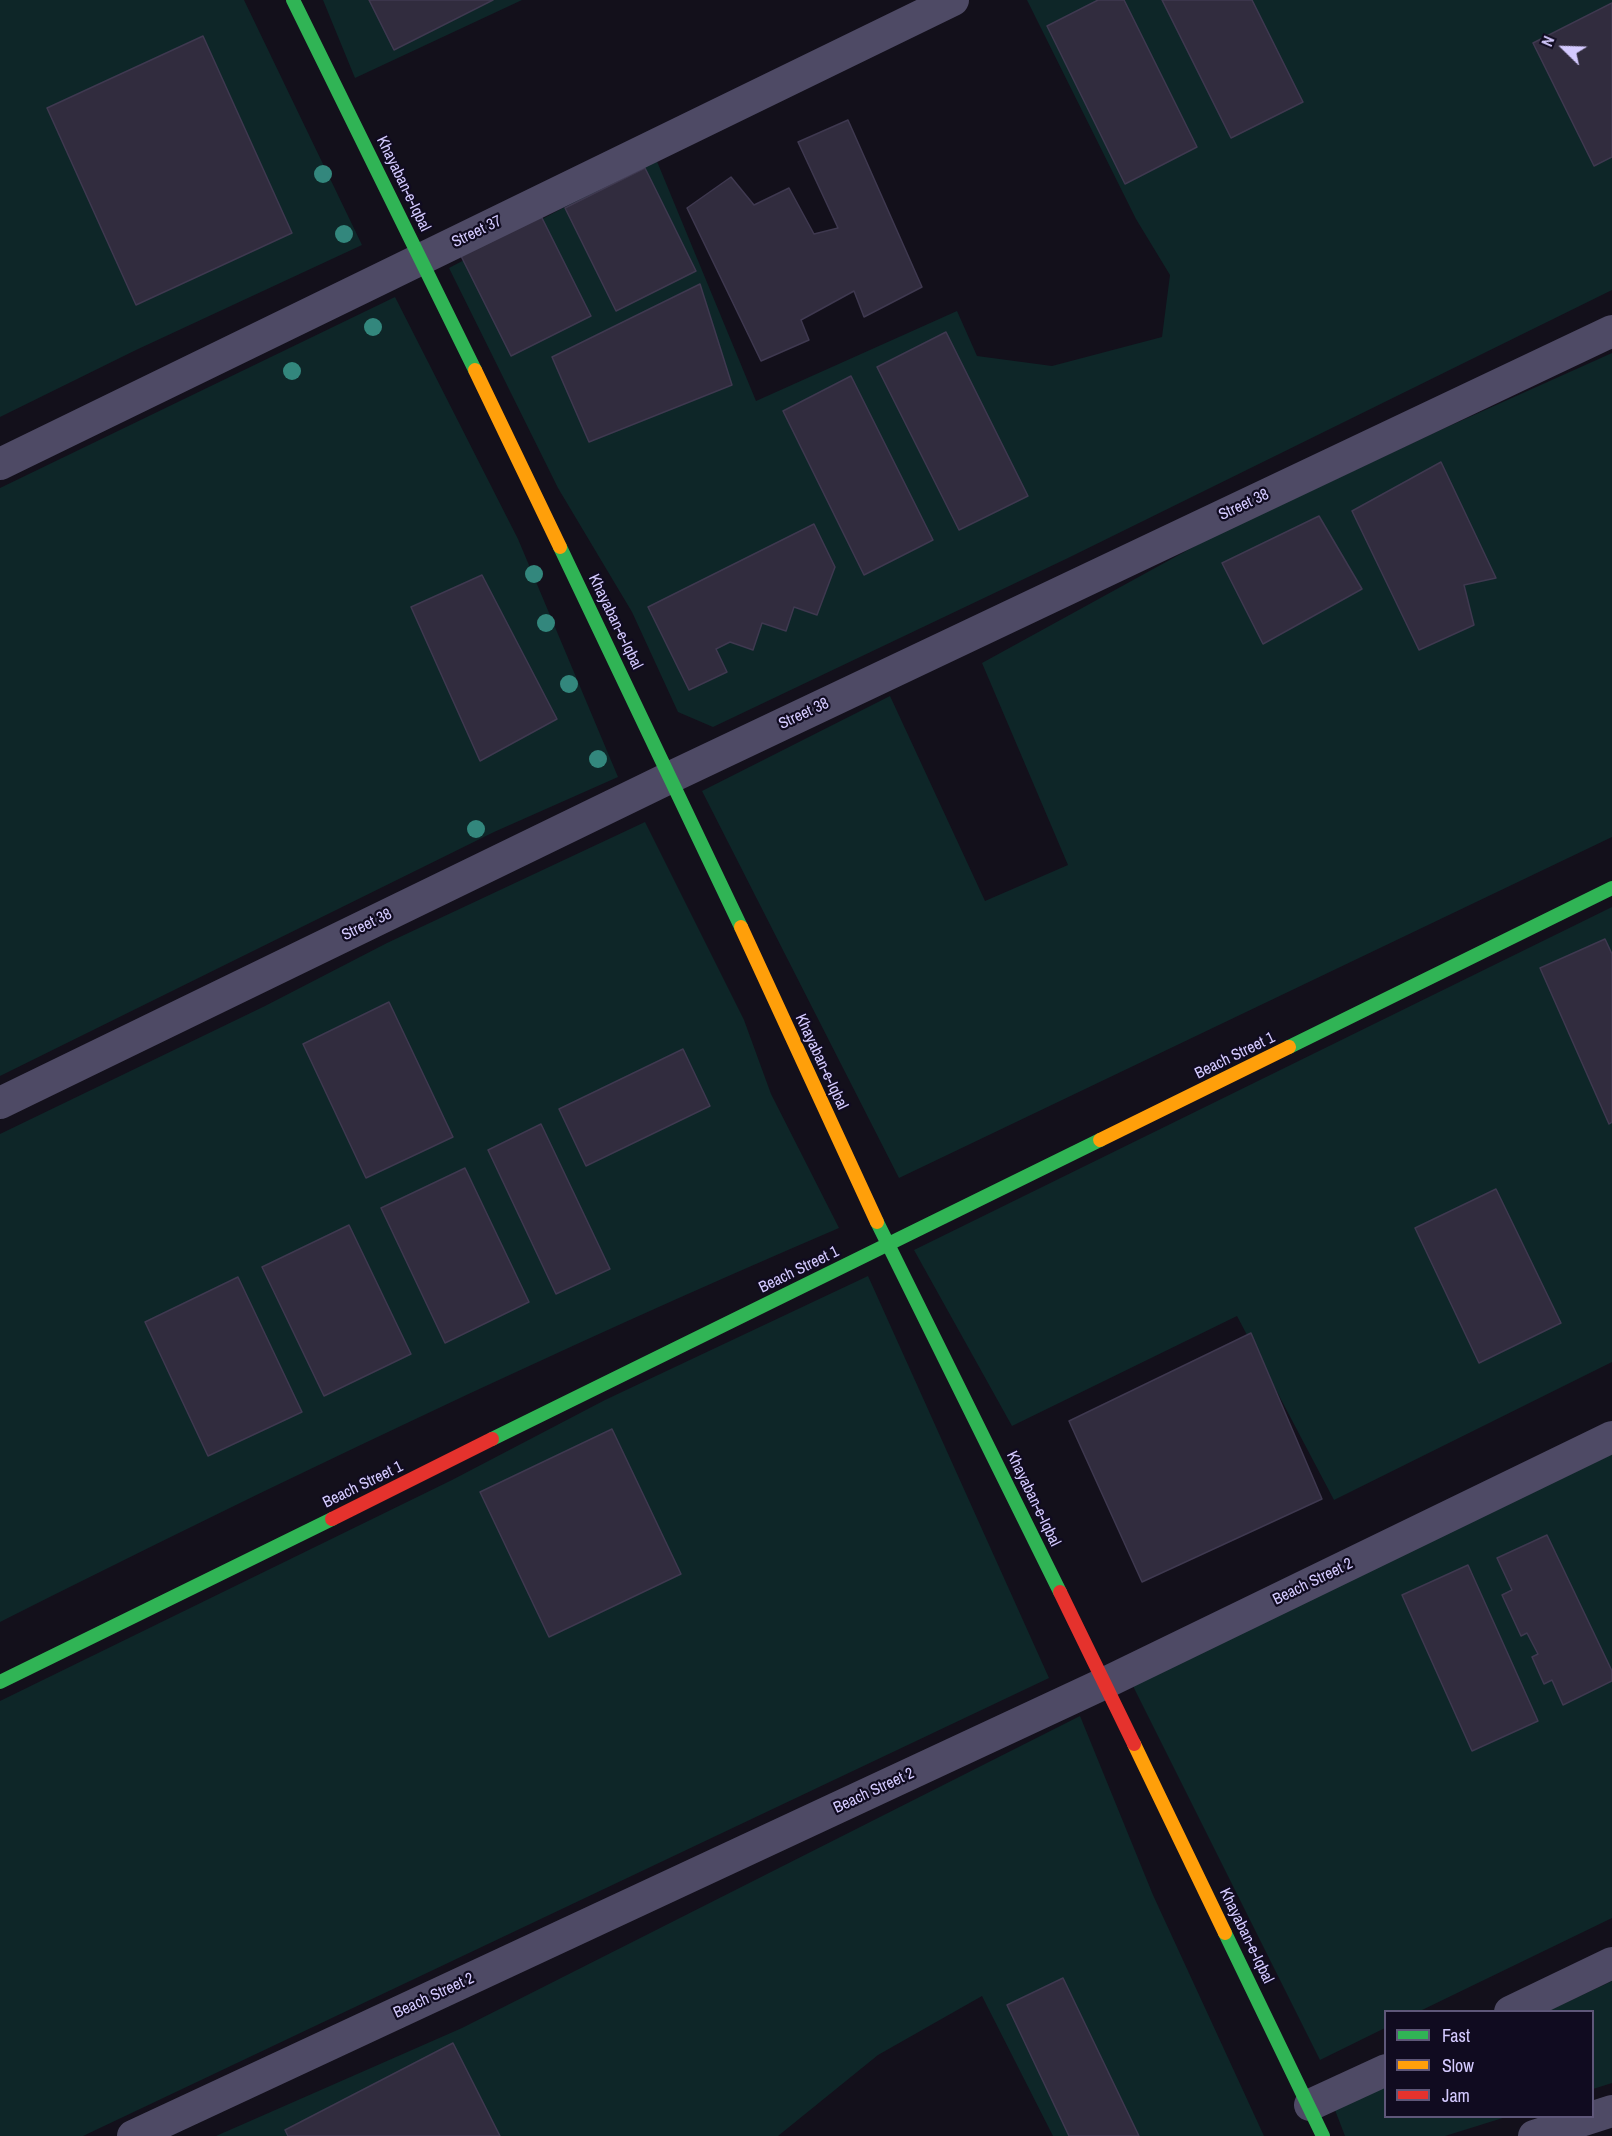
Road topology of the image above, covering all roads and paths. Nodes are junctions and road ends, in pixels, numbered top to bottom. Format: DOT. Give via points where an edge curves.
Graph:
graph roads {
  1 [pos="293,0"];
  2 [pos="953,0"];
  3 [pos="422,259"];
  4 [pos="1612,331"];
  5 [pos="0,464"];
  6 [pos="671,777"];
  7 [pos="1612,888"];
  8 [pos="0,1103"];
  9 [pos="888,1245"];
  10 [pos="1612,1437"];
  11 [pos="0,1682"];
  12 [pos="1106,1683"];
  13 [pos="1612,1963"];
  14 [pos="1514,2010"];
  15 [pos="1384,2071"];
  16 [pos="1310,2105"];
  17 [pos="1612,2111"];
  18 [pos="1594,2117"];
  19 [pos="1590,2118"];
  20 [pos="133,2136"];
  21 [pos="1323,2136"];
  22 [pos="1534,2136"];
  1 -- 3 [label="street, Khayaban-e-Iqbal"];
  2 -- 3 [label="street, Street 37"];
  3 -- 5 [label="street, Street 37"];
  3 -- 6 [label="street, Khayaban-e-Iqbal"];
  4 -- 6 [label="street, Street 38"];
  6 -- 8 [label="street, Street 38"];
  6 -- 9 [label="street, Khayaban-e-Iqbal"];
  7 -- 9 [label="street, Beach Street 1"];
  9 -- 11 [label="street, Beach Street 1"];
  9 -- 12 [label="street, Khayaban-e-Iqbal"];
  10 -- 12 [label="street, Beach Street 2"];
  12 -- 16 [label="street, Khayaban-e-Iqbal"];
  12 -- 20 [label="street, Beach Street 2"];
  13 -- 14 [label="street"];
  15 -- 16 [label="street"];
  16 -- 21 [label="street, Khayaban-e-Iqbal"];
  17 -- 18 [label="street"];
  19 -- 22 [label="street"];
}
